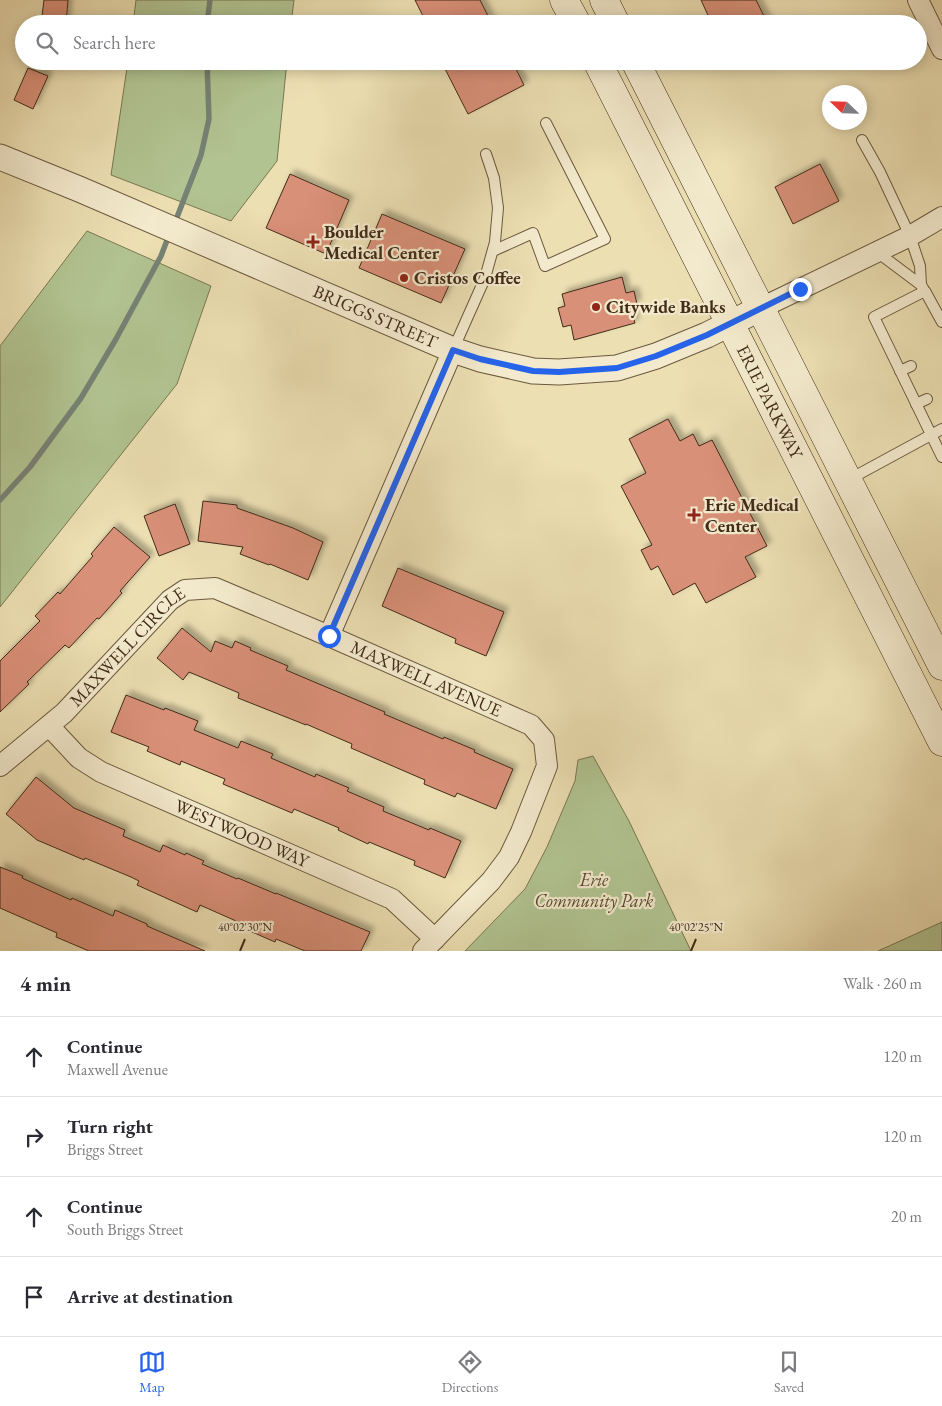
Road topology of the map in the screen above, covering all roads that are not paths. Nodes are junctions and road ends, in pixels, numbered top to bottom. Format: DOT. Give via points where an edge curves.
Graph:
graph roads {
  1 [pos="564,0"];
  2 [pos="604,0"];
  3 [pos="918,0"];
  4 [pos="572,15"];
  5 [pos="612,15"];
  6 [pos="925,15"];
  7 [pos="927,18"];
  8 [pos="942,49"];
  9 [pos="601,70"];
  10 [pos="640,70"];
  11 [pos="546,123"];
  12 [pos="862,140"];
  13 [pos="486,154"];
  14 [pos="0,157"];
  15 [pos="942,217"];
  16 [pos="910,236"];
  17 [pos="493,251"];
  18 [pos="877,252"];
  19 [pos="923,288"];
  20 [pos="761,308"];
  21 [pos="937,321"];
  22 [pos="730,324"];
  23 [pos="453,350"];
  24 [pos="911,366"];
  25 [pos="900,371"];
  26 [pos="927,399"];
  27 [pos="916,404"];
  28 [pos="942,429"];
  29 [pos="931,435"];
  30 [pos="942,457"];
  31 [pos="848,480"];
  32 [pos="329,636"];
  33 [pos="942,666"];
  34 [pos="50,727"];
  35 [pos="942,742"];
  36 [pos="0,766"];
  37 [pos="429,945"];
  1 -- 4 [label="main road"];
  2 -- 5 [label="main road"];
  3 -- 6 [label="street"];
  7 -- 8 [label="street"];
  9 -- 22 [label="main road, ERIE PARKWAY"];
  10 -- 20 [label="main road, ERIE PARKWAY"];
  11 -- 17 [label="lane" via="605,239 545,266 533,234"];
  12 -- 16 [label="lane"];
  13 -- 17 [label="lane" via="494,178 498,208"];
  14 -- 23 [label="street, BRIGGS STREET"];
  15 -- 16 [label="street"];
  16 -- 18 [label="street"];
  16 -- 19 [label="lane"];
  17 -- 23 [label="lane" via="486,278"];
  18 -- 19 [label="lane"];
  18 -- 20 [label="street"];
  19 -- 21 [label="lane"];
  19 -- 25 [label="lane" via="874,317 892,343"];
  20 -- 22 [label="street, BRIGGS STREET"];
  20 -- 31 [label="main road, ERIE PARKWAY"];
  22 -- 23 [label="street, BRIGGS STREET" via="656,356 617,368 533,371"];
  22 -- 35 [label="main road, ERIE PARKWAY"];
  23 -- 32 [label="street, MAXWELL AVENUE"];
  24 -- 25 [label="lane"];
  25 -- 27 [label="lane"];
  26 -- 27 [label="lane"];
  27 -- 29 [label="lane"];
  28 -- 29 [label="lane"];
  29 -- 30 [label="lane"];
  29 -- 31 [label="lane"];
  31 -- 33 [label="main road, ERIE PARKWAY"];
  32 -- 34 [label="street, MAXWELL CIRCLE" via="215,588 184,590 170,600"];
  32 -- 37 [label="street, MAXWELL AVENUE" via="531,725 544,740 547,766 509,857 491,881"];
  34 -- 36 [label="street, MAXWELL CIRCLE"];
  34 -- 37 [label="street, WESTWOOD WAY" via="78,758 101,772 392,898"];
}
